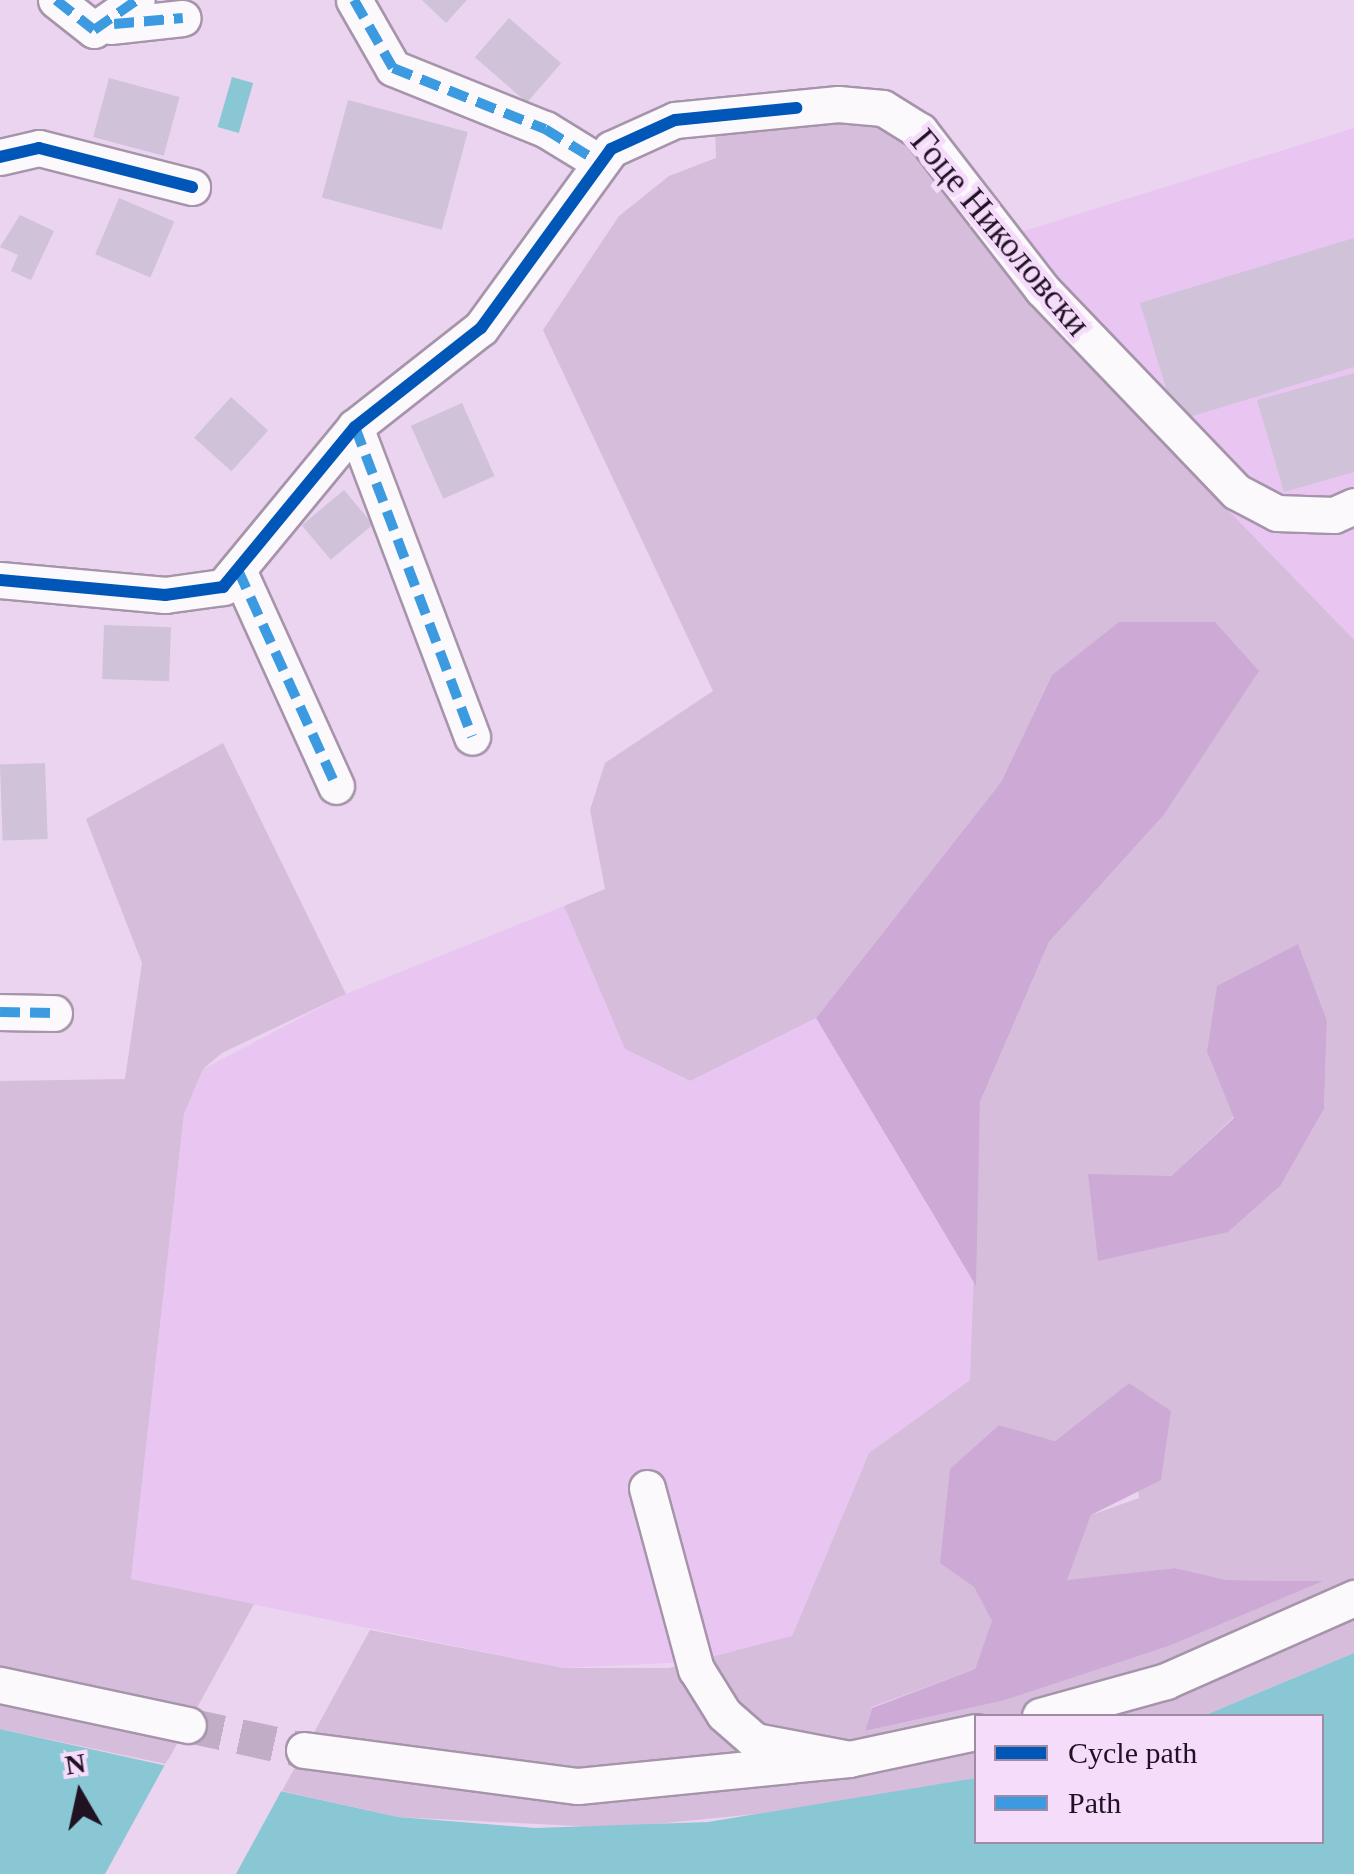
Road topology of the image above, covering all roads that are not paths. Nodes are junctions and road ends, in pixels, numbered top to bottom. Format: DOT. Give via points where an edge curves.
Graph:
graph roads {
  1 [pos="56,0"];
  2 [pos="137,0"];
  3 [pos="354,0"];
  4 [pos="183,18"];
  5 [pos="109,26"];
  6 [pos="0,157"];
  7 [pos="598,161"];
  8 [pos="192,188"];
  9 [pos="355,427"];
  10 [pos="1354,506"];
  11 [pos="238,570"];
  12 [pos="0,580"];
  13 [pos="472,737"];
  14 [pos="336,786"];
  15 [pos="0,1012"];
  16 [pos="54,1013"];
  17 [pos="648,1488"];
  18 [pos="1354,1598"];
  19 [pos="0,1685"];
  20 [pos="1047,1714"];
  21 [pos="188,1725"];
  22 [pos="974,1732"];
  23 [pos="304,1750"];
  24 [pos="849,1759"];
  1 -- 5 [label="street" via="84,27"];
  2 -- 5 [label="street"];
  3 -- 7 [label="street" via="394,68 545,129"];
  4 -- 5 [label="street"];
  6 -- 8 [label="street" via="38,148"];
  7 -- 9 [label="street, Гоце Николовски" via="481,328"];
  7 -- 10 [label="street, Гоце Николовски" via="658,124 866,105 920,132 1042,288 1237,492 1277,513 1334,515"];
  9 -- 11 [label="street, Гоце Николовски"];
  9 -- 13 [label="street"];
  11 -- 12 [label="street, Гоце Николовски" via="216,591 190,595"];
  11 -- 14 [label="street"];
  15 -- 16 [label="street"];
  17 -- 24 [label="street" via="696,1669 724,1714 775,1749"];
  18 -- 20 [label="street" via="1166,1681"];
  19 -- 21 [label="street"];
  22 -- 24 [label="street"];
  23 -- 24 [label="street" via="578,1786"];
}
